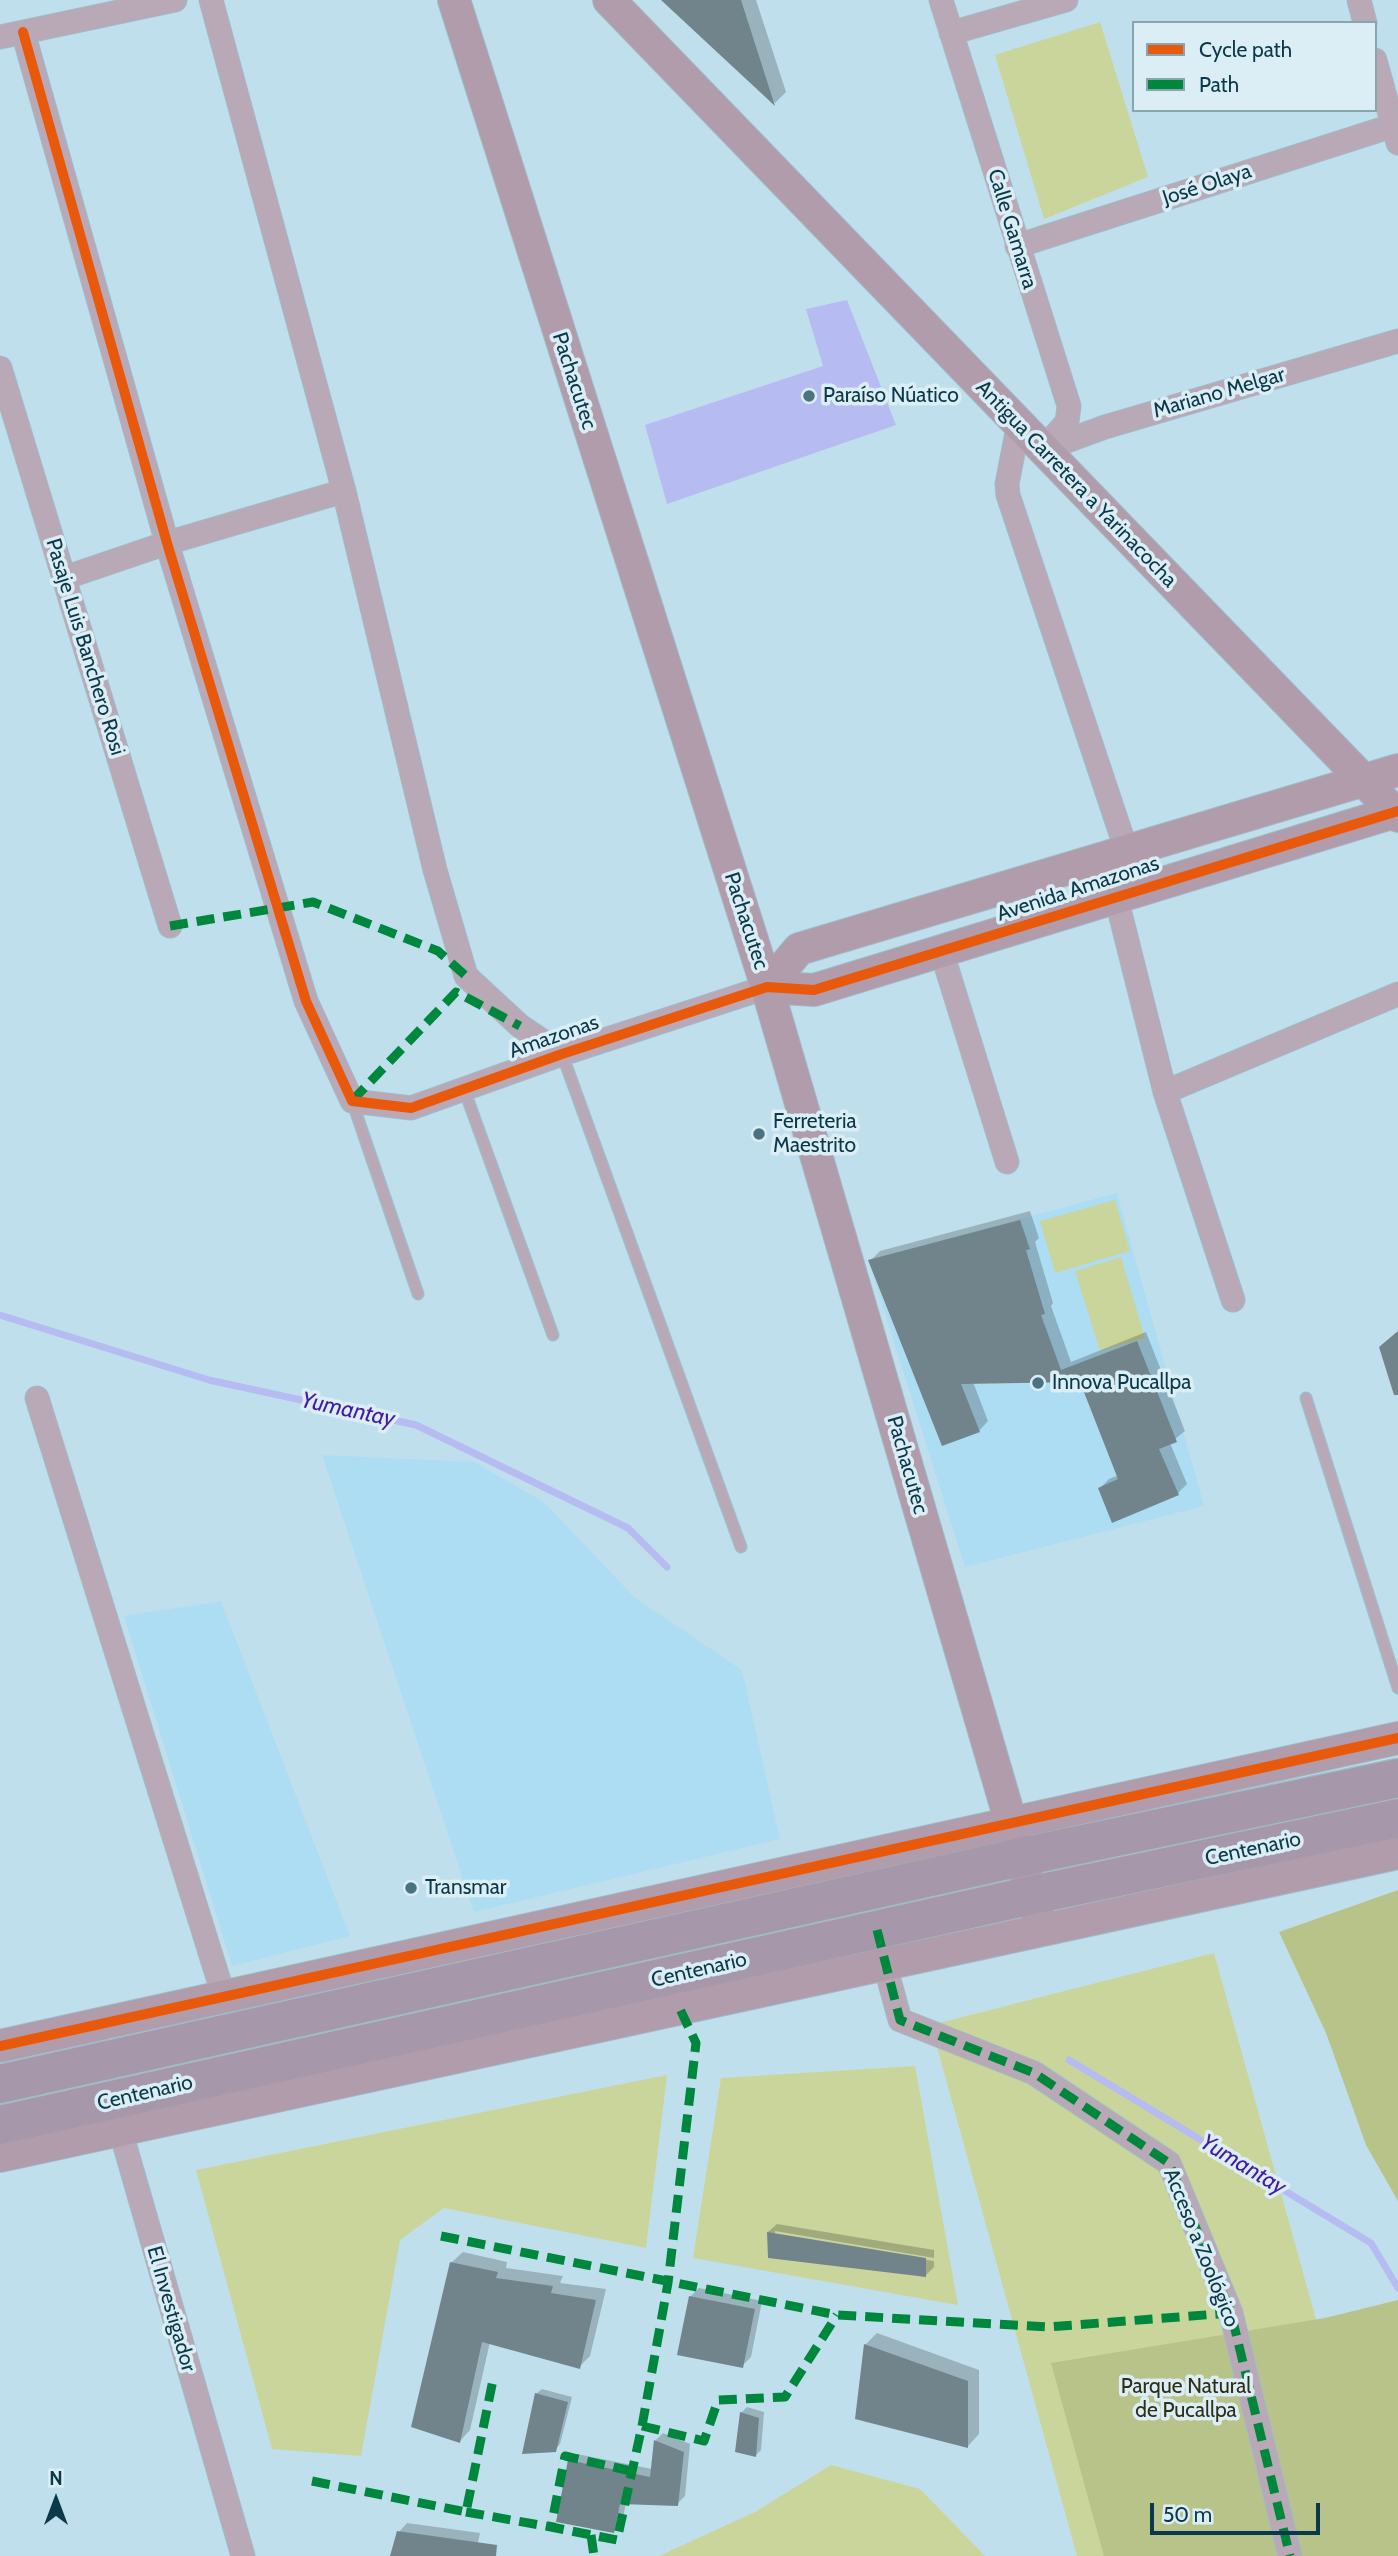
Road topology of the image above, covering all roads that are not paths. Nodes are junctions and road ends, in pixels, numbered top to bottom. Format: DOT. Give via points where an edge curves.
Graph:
graph roads {
  1 [pos="175,0"];
  2 [pos="211,0"];
  3 [pos="434,0"];
  4 [pos="454,0"];
  5 [pos="609,0"];
  6 [pos="941,0"];
  7 [pos="1066,0"];
  8 [pos="1359,0"];
  9 [pos="1364,21"];
  10 [pos="23,32"];
  11 [pos="951,33"];
  12 [pos="0,37"];
  13 [pos="1377,67"];
  14 [pos="1396,130"];
  15 [pos="1017,246"];
  16 [pos="1398,341"];
  17 [pos="0,368"];
  18 [pos="1019,422"];
  19 [pos="1042,450"];
  20 [pos="344,491"];
  21 [pos="167,543"];
  22 [pos="64,578"];
  23 [pos="1398,770"];
  24 [pos="1362,780"];
  25 [pos="1397,814"];
  26 [pos="1127,852"];
  27 [pos="1116,897"];
  28 [pos="170,926"];
  29 [pos="942,953"];
  30 [pos="758,990"];
  31 [pos="1398,994"];
  32 [pos="562,1054"];
  33 [pos="464,1089"];
  34 [pos="1165,1092"];
  35 [pos="352,1101"];
  36 [pos="1007,1162"];
  37 [pos="418,1294"];
  38 [pos="1233,1300"];
  39 [pos="553,1335"];
  40 [pos="37,1398"];
  41 [pos="1306,1398"];
  42 [pos="741,1547"];
  43 [pos="1398,1688"];
  44 [pos="1398,1738"];
  45 [pos="1398,1778"];
  46 [pos="1398,1818"];
  47 [pos="1007,1842"];
  48 [pos="1398,1853"];
  49 [pos="1030,1908"];
  50 [pos="881,1947"];
  51 [pos="224,1997"];
  52 [pos="0,2046"];
  53 [pos="103,2061"];
  54 [pos="0,2084"];
  55 [pos="115,2115"];
  56 [pos="0,2125"];
  57 [pos="0,2157"];
  58 [pos="243,2556"];
  59 [pos="1290,2556"];
  1 -- 10 [label="street"];
  2 -- 20 [label="street"];
  3 -- 30 [label="street, Pachacutec"];
  4 -- 30 [label="street, Pachacutec"];
  5 -- 18 [label="street, Antigua Carretera a Yarinacocha"];
  6 -- 11 [label="street, Calle Gamarra"];
  7 -- 11 [label="street"];
  8 -- 9 [label="street"];
  10 -- 12 [label="street"];
  10 -- 21 [label="street"];
  11 -- 15 [label="street, Calle Gamarra"];
  13 -- 14 [label="street"];
  14 -- 15 [label="street, José Olaya"];
  15 -- 19 [label="street, Calle Gamarra" via="1069,406 1067,422"];
  16 -- 19 [label="street, Mariano Melgar" via="1105,426"];
  17 -- 22 [label="street, Pasaje Luis Banchero Rosi"];
  18 -- 19 [label="street, Antigua Carretera a Yarinacocha"];
  18 -- 26 [label="street" via="1008,495"];
  19 -- 24 [label="street, Antigua Carretera a Yarinacocha"];
  20 -- 21 [label="street"];
  20 -- 32 [label="street" via="435,870 466,976 520,1026"];
  21 -- 22 [label="street"];
  21 -- 35 [label="street" via="306,1001"];
  22 -- 28 [label="street, Pasaje Luis Banchero Rosi"];
  23 -- 24 [label="street, Avenida Amazonas"];
  24 -- 25 [label="street, Antigua Carretera a Yarinacocha"];
  24 -- 26 [label="street, Avenida Amazonas"];
  25 -- 27 [label="street, Avenida Amazonas"];
  26 -- 30 [label="street, Avenida Amazonas" via="799,949"];
  27 -- 29 [label="street, Avenida Amazonas"];
  27 -- 34 [label="street"];
  29 -- 30 [label="street, Avenida Amazonas" via="814,990"];
  29 -- 36 [label="street"];
  30 -- 32 [label="street, Amazonas"];
  30 -- 47 [label="street, Pachacutec"];
  31 -- 34 [label="street"];
  32 -- 33 [label="street, Amazonas"];
  32 -- 42 [label="lane"];
  33 -- 35 [label="street, Amazonas" via="411,1108"];
  33 -- 39 [label="lane"];
  34 -- 38 [label="street"];
  35 -- 37 [label="lane"];
  40 -- 51 [label="street"];
  41 -- 43 [label="lane"];
  44 -- 47 [label="street"];
  45 -- 47 [label="highway, Centenario"];
  46 -- 49 [label="highway, Centenario"];
  47 -- 49 [label="street, Pachacutec"];
  47 -- 51 [label="street"];
  47 -- 53 [label="highway, Centenario"];
  48 -- 49 [label="street"];
  49 -- 50 [label="highway, Centenario"];
  50 -- 55 [label="highway, Centenario"];
  50 -- 59 [label="street, Acceso a Zoológico" via="900,2020 1034,2073 1169,2163 1231,2313"];
  51 -- 52 [label="street"];
  53 -- 54 [label="highway, Centenario"];
  53 -- 55 [label="street, El Investigador"];
  55 -- 56 [label="highway, Centenario"];
  55 -- 57 [label="street"];
  55 -- 58 [label="street, El Investigador"];
}
